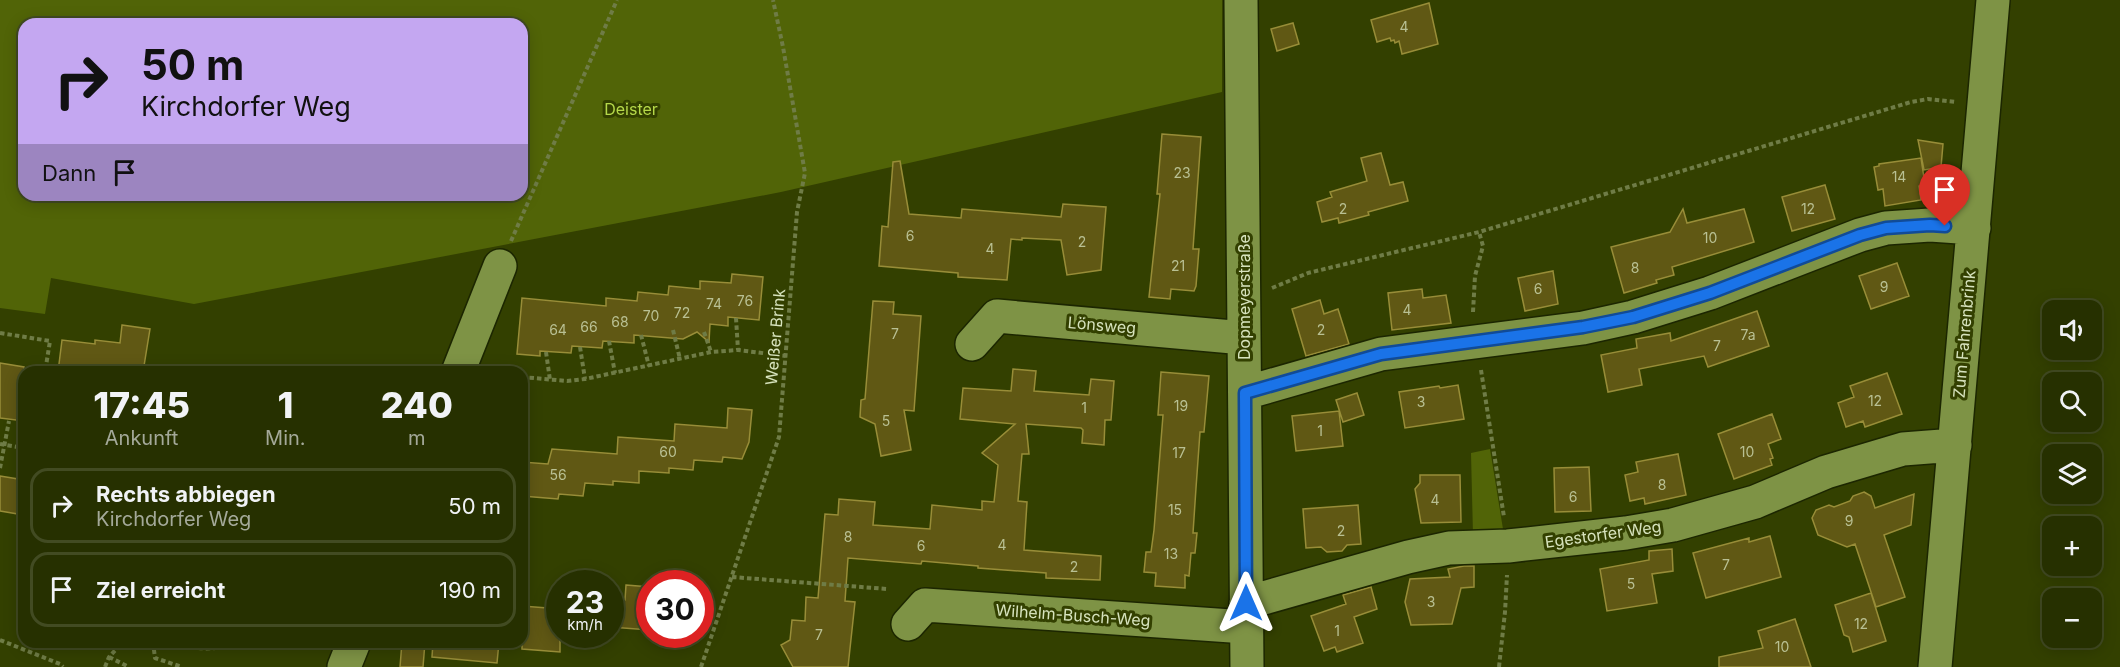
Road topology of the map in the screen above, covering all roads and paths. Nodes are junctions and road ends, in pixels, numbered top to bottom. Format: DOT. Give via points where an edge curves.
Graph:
graph roads {
  1 [pos="617,0"];
  2 [pos="773,0"];
  3 [pos="1241,0"];
  4 [pos="1993,0"];
  5 [pos="1984,105"];
  6 [pos="1974,228"];
  7 [pos="1479,232"];
  8 [pos="500,266"];
  9 [pos="1267,290"];
  10 [pos="736,318"];
  11 [pos="673,330"];
  12 [pos="705,332"];
  13 [pos="0,333"];
  14 [pos="641,335"];
  15 [pos="1244,338"];
  16 [pos="609,341"];
  17 [pos="1476,343"];
  18 [pos="972,344"];
  19 [pos="580,347"];
  20 [pos="738,350"];
  21 [pos="546,352"];
  22 [pos="711,352"];
  23 [pos="786,356"];
  24 [pos="680,359"];
  25 [pos="46,366"];
  26 [pos="460,366"];
  27 [pos="649,366"];
  28 [pos="615,373"];
  29 [pos="528,378"];
  30 [pos="585,379"];
  31 [pos="550,380"];
  32 [pos="1245,393"];
  33 [pos="9,421"];
  34 [pos="2,445"];
  35 [pos="1955,445"];
  36 [pos="18,447"];
  37 [pos="0,468"];
  38 [pos="1508,546"];
  39 [pos="732,578"];
  40 [pos="886,589"];
  41 [pos="1246,615"];
  42 [pos="908,624"];
  43 [pos="0,640"];
  44 [pos="18,647"];
  45 [pos="20,648"];
  46 [pos="117,648"];
  47 [pos="154,648"];
  48 [pos="352,648"];
  49 [pos="109,657"];
  50 [pos="63,667"];
  51 [pos="105,667"];
  52 [pos="129,667"];
  53 [pos="182,667"];
  54 [pos="344,667"];
  55 [pos="701,667"];
  56 [pos="1247,667"];
  57 [pos="1499,667"];
  58 [pos="1935,667"];
  1 -- 8 [label="path"];
  2 -- 23 [label="path, Weißer Brink" via="805,173 797,212"];
  3 -- 15 [label="street, Dopmeyerstraße"];
  4 -- 5 [label="street, Zum Fahrenbrink"];
  5 -- 6 [label="street, Zum Fahrenbrink"];
  5 -- 7 [label="path" via="1928,99 1911,102"];
  6 -- 17 [label="street" via="1886,228 1633,317"];
  6 -- 35 [label="street, Zum Fahrenbrink"];
  7 -- 9 [label="path" via="1308,273"];
  7 -- 17 [label="path" via="1483,246 1475,276"];
  8 -- 26 [label="street"];
  10 -- 20 [label="path"];
  11 -- 24 [label="path"];
  12 -- 22 [label="path"];
  13 -- 25 [label="path" via="50,340"];
  14 -- 27 [label="path"];
  15 -- 18 [label="street, Lönsweg" via="997,316"];
  15 -- 32 [label="street, Dopmeyerstraße"];
  16 -- 28 [label="path"];
  17 -- 32 [label="street" via="1381,354"];
  17 -- 38 [label="path"];
  19 -- 30 [label="path"];
  20 -- 22 [label="path"];
  20 -- 23 [label="path"];
  21 -- 31 [label="path"];
  22 -- 24 [label="path"];
  23 -- 39 [label="path, Weißer Brink" via="779,437"];
  24 -- 27 [label="path"];
  27 -- 28 [label="path"];
  28 -- 30 [label="path"];
  29 -- 31 [label="path"];
  30 -- 31 [label="path"];
  32 -- 41 [label="street, Dopmeyerstraße"];
  33 -- 34 [label="path"];
  34 -- 36 [label="path"];
  34 -- 37 [label="path"];
  35 -- 38 [label="street, Egestorfer Weg" via="1903,449 1826,472 1755,502 1673,525"];
  35 -- 58 [label="street, Zum Fahrenbrink"];
  38 -- 41 [label="street, Egestorfer Weg" via="1449,548 1408,557"];
  38 -- 57 [label="path"];
  39 -- 40 [label="path"];
  39 -- 55 [label="path, Weißer Brink"];
  41 -- 42 [label="street, Wilhelm-Busch-Weg" via="925,605"];
  41 -- 56 [label="street, Dopmeyerstraße"];
  43 -- 44 [label="path"];
  45 -- 50 [label="path"];
  46 -- 49 [label="path"];
  47 -- 53 [label="path" via="156,658"];
  48 -- 54 [label="street"];
  49 -- 51 [label="path"];
  49 -- 52 [label="path"];
}
